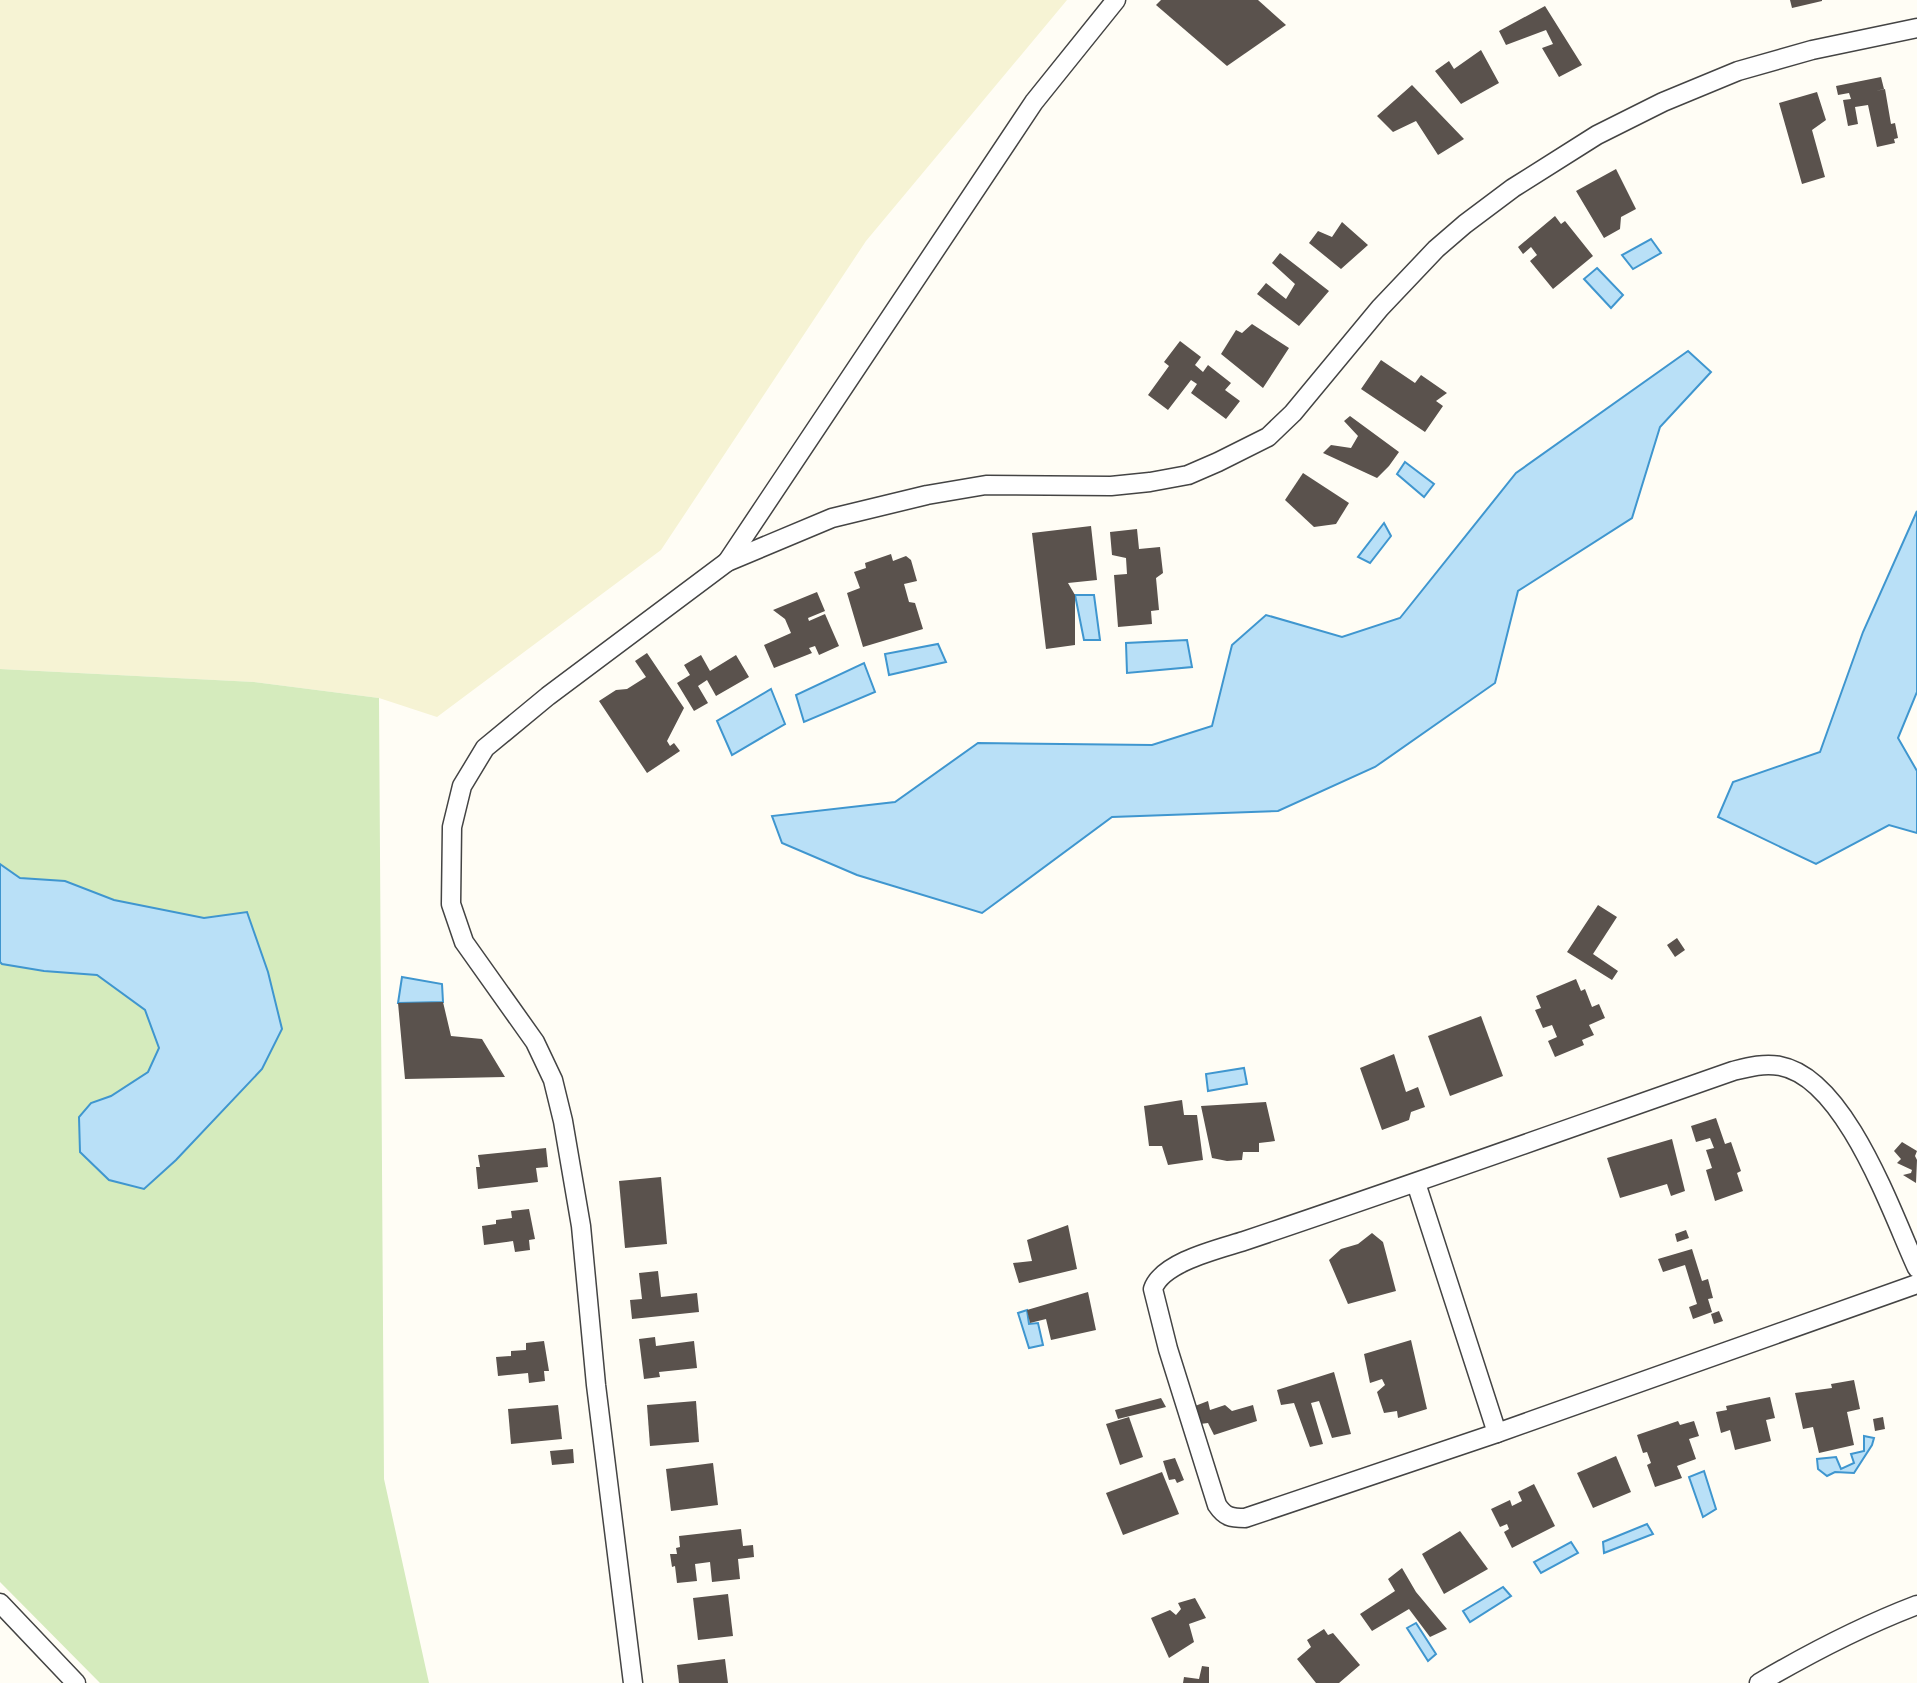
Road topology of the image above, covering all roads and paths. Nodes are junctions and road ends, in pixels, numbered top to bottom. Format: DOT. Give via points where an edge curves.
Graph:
graph roads {
  1 [pos="1116,0"];
  2 [pos="1917,27"];
  3 [pos="727,562"];
  4 [pos="1416,1183"];
  5 [pos="1912,1247"];
  6 [pos="1917,1268"];
  7 [pos="1917,1284"];
  8 [pos="1497,1433"];
  9 [pos="0,1603"];
  10 [pos="1917,1605"];
  11 [pos="76,1683"];
  12 [pos="633,1683"];
  13 [pos="1759,1683"];
  1 -- 3 [label="street" via="1034,102"];
  2 -- 3 [label="street" via="1738,71 1597,135 1513,188 1436,249 1293,413 1268,437 1218,462 1188,475 1150,482 986,485 927,495 832,519"];
  3 -- 12 [label="street" via="485,748 462,786 452,827 451,904 464,942 535,1042 553,1080 563,1121 581,1226"];
  4 -- 5 [label="street" via="1733,1071 1781,1066 1811,1081 1848,1122"];
  4 -- 8 [label="street"];
  4 -- 8 [label="street" via="1203,1255 1175,1267 1156,1282 1153,1289 1168,1349 1217,1504 1231,1518 1257,1516"];
  5 -- 6 [label="street"];
  7 -- 8 [label="street"];
  9 -- 11 [label="street"];
  10 -- 13 [label="street"];
}
